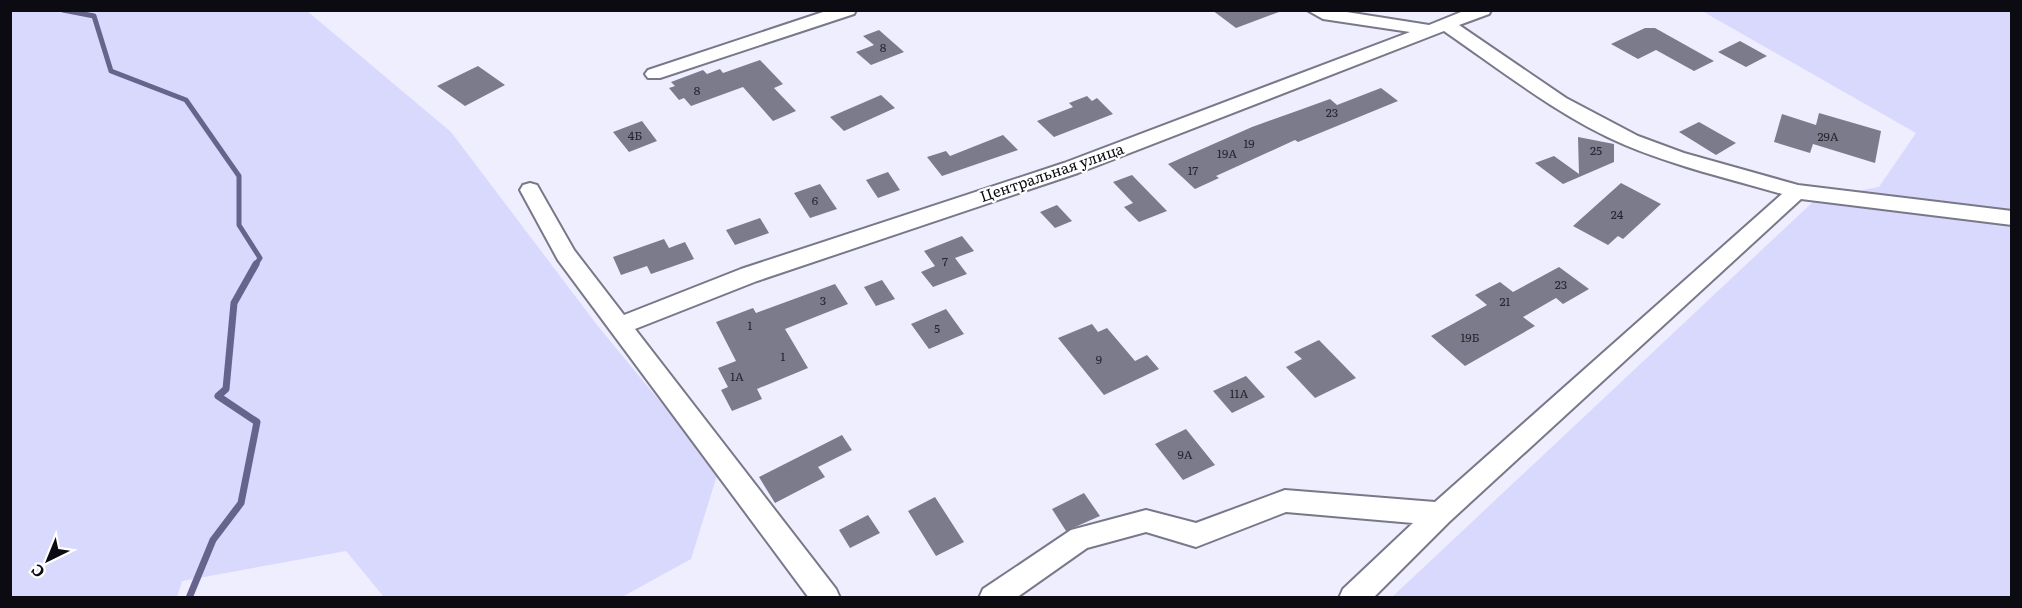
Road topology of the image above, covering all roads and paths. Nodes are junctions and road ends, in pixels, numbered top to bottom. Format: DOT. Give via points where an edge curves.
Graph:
graph roads {
  1 [pos="848,10"];
  2 [pos="1316,10"];
  3 [pos="1483,10"];
  4 [pos="1440,28"];
  5 [pos="654,74"];
  6 [pos="530,190"];
  7 [pos="1797,192"];
  8 [pos="2012,218"];
  9 [pos="618,326"];
  10 [pos="1440,514"];
  11 [pos="826,597"];
  12 [pos="993,597"];
  13 [pos="1353,597"];
  1 -- 5 [label="street"];
  2 -- 4 [label="street"];
  3 -- 4 [label="street, Центральная улица"];
  4 -- 7 [label="street" via="1559,102 1631,140"];
  4 -- 9 [label="street, Центральная улица" via="1071,168 749,275"];
  6 -- 9 [label="street" via="566,255"];
  7 -- 8 [label="street"];
  7 -- 10 [label="street"];
  9 -- 11 [label="street"];
  10 -- 12 [label="street" via="1285,501 1196,535 1146,521 1080,538"];
  10 -- 13 [label="street"];
}
